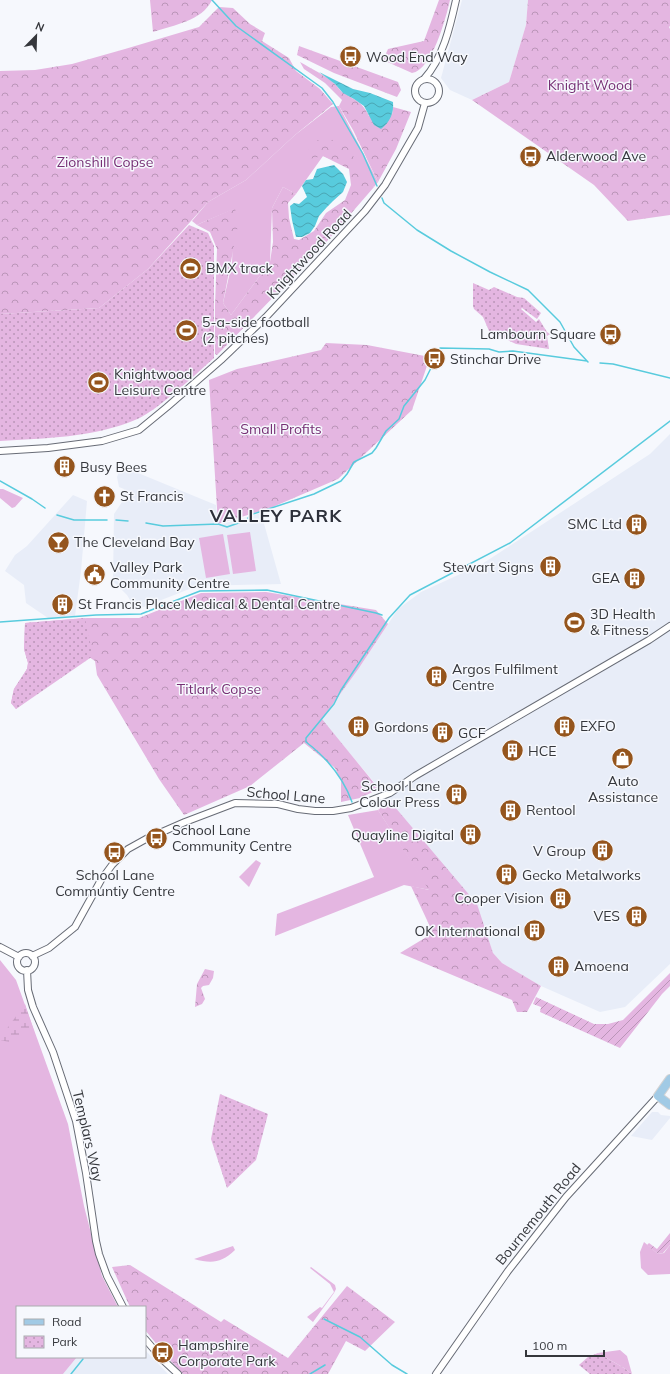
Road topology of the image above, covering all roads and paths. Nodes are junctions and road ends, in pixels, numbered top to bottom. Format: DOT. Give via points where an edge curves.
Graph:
graph roads {
  1 [pos="456,0"];
  2 [pos="440,52"];
  3 [pos="424,79"];
  4 [pos="436,83"];
  5 [pos="425,103"];
  6 [pos="0,451"];
  7 [pos="670,626"];
  8 [pos="0,947"];
  9 [pos="32,956"];
  10 [pos="19,958"];
  11 [pos="27,970"];
  12 [pos="670,1079"];
  13 [pos="658,1096"];
  14 [pos="670,1105"];
  15 [pos="122,1306"];
  16 [pos="146,1340"];
  17 [pos="178,1374"];
  18 [pos="436,1374"];
  1 -- 2 [label="street"];
  2 -- 3 [label="street"];
  2 -- 4 [label="street" via="435,70"];
  3 -- 4 [label="street"];
  3 -- 5 [label="street" via="418,83 414,91 417,98"];
  4 -- 5 [label="street" via="439,90 437,97 432,102"];
  5 -- 6 [label="street, Knightwood Road" via="418,128 385,185 365,211 266,317 167,408 139,430 102,441"];
  7 -- 9 [label="street, School Lane" via="421,772 390,793 351,808 333,811 298,809 278,804 235,803 146,839 128,849 112,865 75,927 49,948"];
  8 -- 10 [label="street"];
  9 -- 10 [label="street" via="25,953"];
  9 -- 11 [label="street, Templars Way" via="35,964"];
  10 -- 11 [label="street" via="19,967"];
  11 -- 15 [label="street, Templars Way" via="28,990 33,1007 53,1052 76,1121 99,1254"];
  12 -- 13 [label="main road, Bournemouth Road"];
  13 -- 14 [label="main road"];
  13 -- 18 [label="street, Bournemouth Road" via="561,1203 508,1271"];
  16 -- 17 [label="street"];
}
